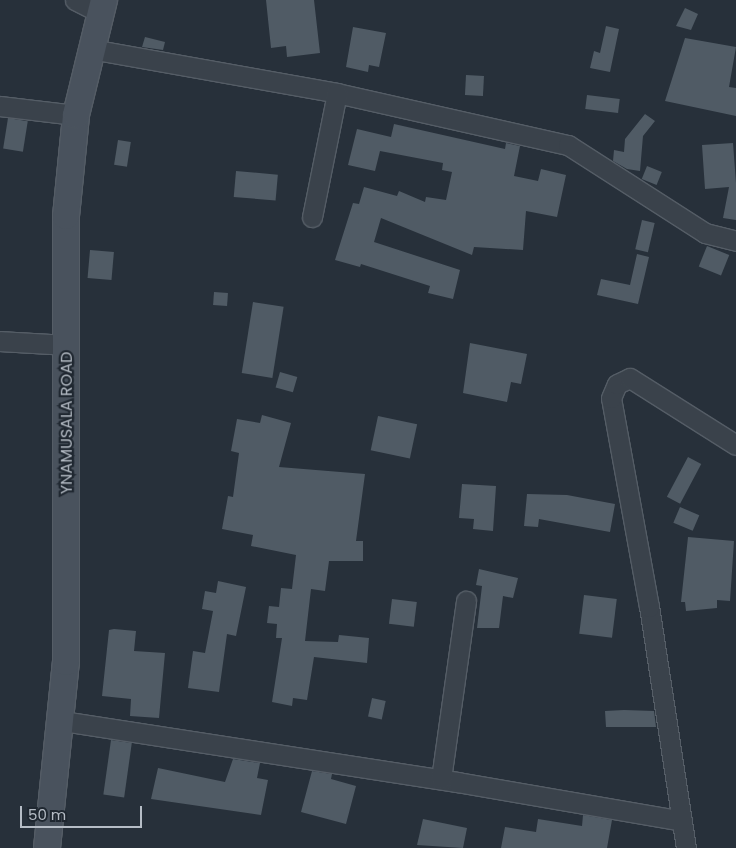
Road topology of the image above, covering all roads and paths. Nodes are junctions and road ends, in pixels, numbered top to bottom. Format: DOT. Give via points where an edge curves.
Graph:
graph roads {
  1 [pos="75,0"];
  2 [pos="102,6"];
  3 [pos="91,49"];
  4 [pos="337,93"];
  5 [pos="0,106"];
  6 [pos="76,115"];
  7 [pos="312,217"];
  8 [pos="736,241"];
  9 [pos="0,341"];
  10 [pos="67,345"];
  11 [pos="736,446"];
  12 [pos="466,601"];
  13 [pos="62,721"];
  14 [pos="441,779"];
  15 [pos="682,821"];
  16 [pos="47,848"];
  17 [pos="686,848"];
  1 -- 2 [label="street"];
  2 -- 3 [label="main road, YNAMUSALA ROAD"];
  3 -- 4 [label="street"];
  3 -- 6 [label="main road, YNAMUSALA ROAD"];
  4 -- 7 [label="street"];
  4 -- 8 [label="street" via="568,145 705,233"];
  5 -- 6 [label="street"];
  6 -- 10 [label="main road, YNAMUSALA ROAD" via="66,216"];
  9 -- 10 [label="street"];
  10 -- 13 [label="main road, YNAMUSALA ROAD" via="66,662"];
  11 -- 15 [label="street" via="630,378 617,384 611,398"];
  12 -- 14 [label="street"];
  13 -- 14 [label="street"];
  13 -- 16 [label="main road, YNAMUSALA ROAD"];
  14 -- 15 [label="street"];
  15 -- 17 [label="street"];
}
